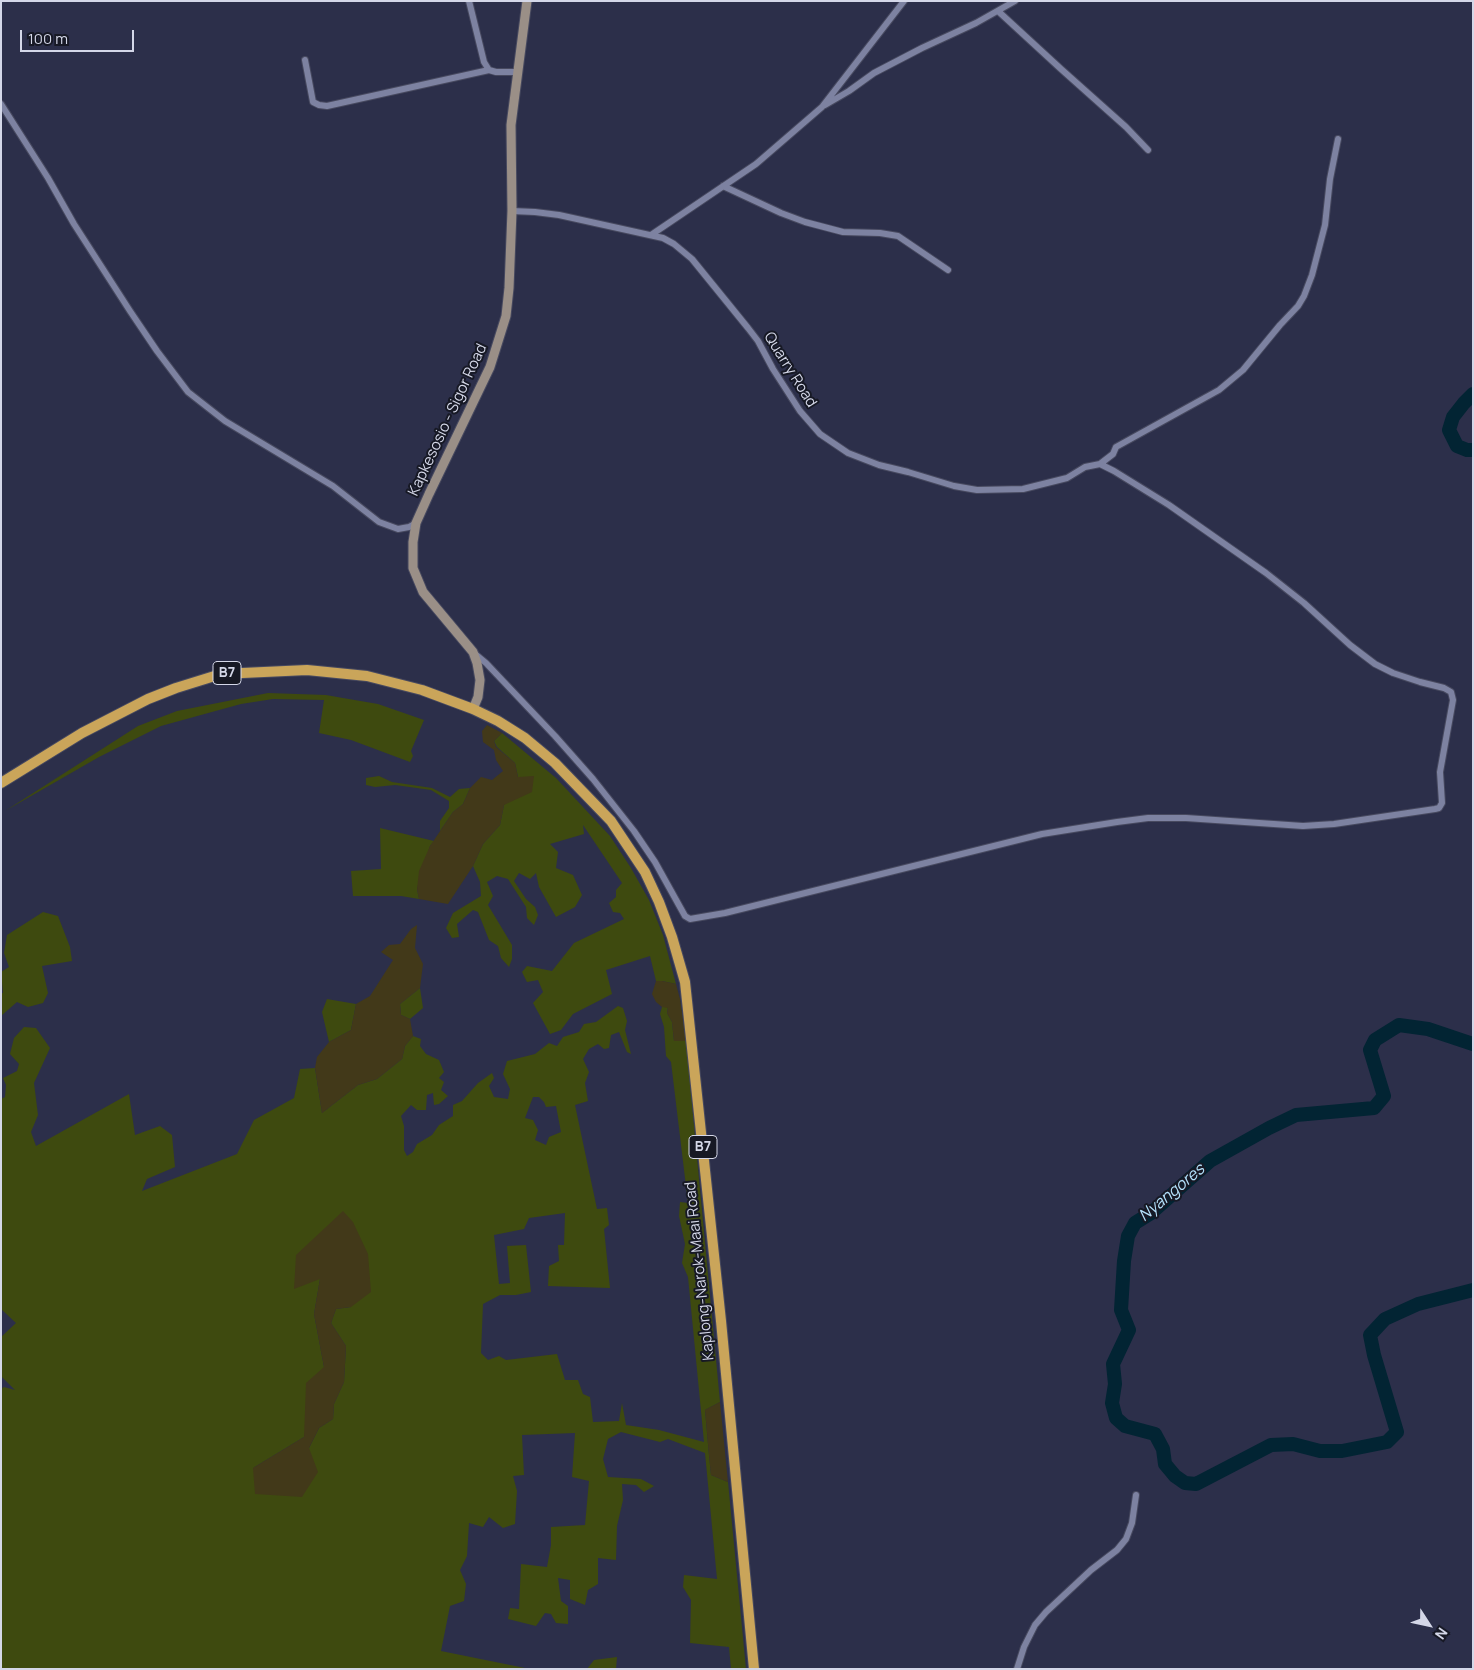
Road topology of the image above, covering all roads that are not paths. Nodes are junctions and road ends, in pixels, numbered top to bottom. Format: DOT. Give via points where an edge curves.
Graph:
graph roads {
  1 [pos="469,1"];
  2 [pos="527,1"];
  3 [pos="904,1"];
  4 [pos="1014,1"];
  5 [pos="998,11"];
  6 [pos="305,60"];
  7 [pos="488,70"];
  8 [pos="517,72"];
  9 [pos="1,104"];
  10 [pos="822,107"];
  11 [pos="1338,139"];
  12 [pos="1148,150"];
  13 [pos="723,186"];
  14 [pos="512,211"];
  15 [pos="650,235"];
  16 [pos="948,270"];
  17 [pos="1100,464"];
  18 [pos="416,523"];
  19 [pos="473,652"];
  20 [pos="473,709"];
  21 [pos="1,783"];
  22 [pos="1136,1495"];
  23 [pos="754,1669"];
  24 [pos="1017,1669"];
  1 -- 7 [label="street"];
  2 -- 8 [label="main road, Kapkesosio - Sigor Road"];
  3 -- 10 [label="street"];
  4 -- 5 [label="street"];
  5 -- 10 [label="street" via="874,73"];
  5 -- 12 [label="street" via="1126,126"];
  6 -- 7 [label="street" via="313,102 327,106"];
  7 -- 8 [label="street"];
  8 -- 14 [label="main road, Kapkesosio - Sigor Road" via="510,125"];
  9 -- 18 [label="street" via="130,311 188,392 225,420 333,486 379,522 398,529"];
  10 -- 13 [label="street" via="770,152"];
  11 -- 17 [label="street" via="1325,226 1310,281 1298,306 1243,370 1219,390 1116,447 1113,454"];
  13 -- 15 [label="street"];
  13 -- 16 [label="street" via="781,213 819,226 844,232 898,236"];
  14 -- 15 [label="street, Quarry Road" via="559,215"];
  14 -- 18 [label="main road, Kapkesosio - Sigor Road" via="509,288 500,339 483,383"];
  15 -- 17 [label="street, Quarry Road" via="668,241 692,259 758,341 800,411 820,434 848,453 872,463 976,490 1023,489 1067,478 1085,467"];
  17 -- 19 [label="street" via="1169,505 1266,573 1375,664 1451,692 1453,700 1440,772 1441,806 1435,810 1303,826 1186,818 1117,822 1042,834 690,919 685,916 634,831 593,779"];
  18 -- 19 [label="main road, Kapkesosio - Sigor Road" via="412,556 419,584 429,601"];
  19 -- 20 [label="main road, Kapkesosio - Sigor Road" via="480,680"];
  20 -- 21 [label="highway, Kaplong-Narok-Maai Road / B7" via="422,690 367,676 307,670 221,674 148,699 82,733"];
  20 -- 23 [label="highway, Kaplong-Narok-Maai Road / B7" via="525,738 566,774 611,821 645,872 674,942 689,1010"];
  22 -- 24 [label="street" via="1126,1539 1035,1625"];
}
